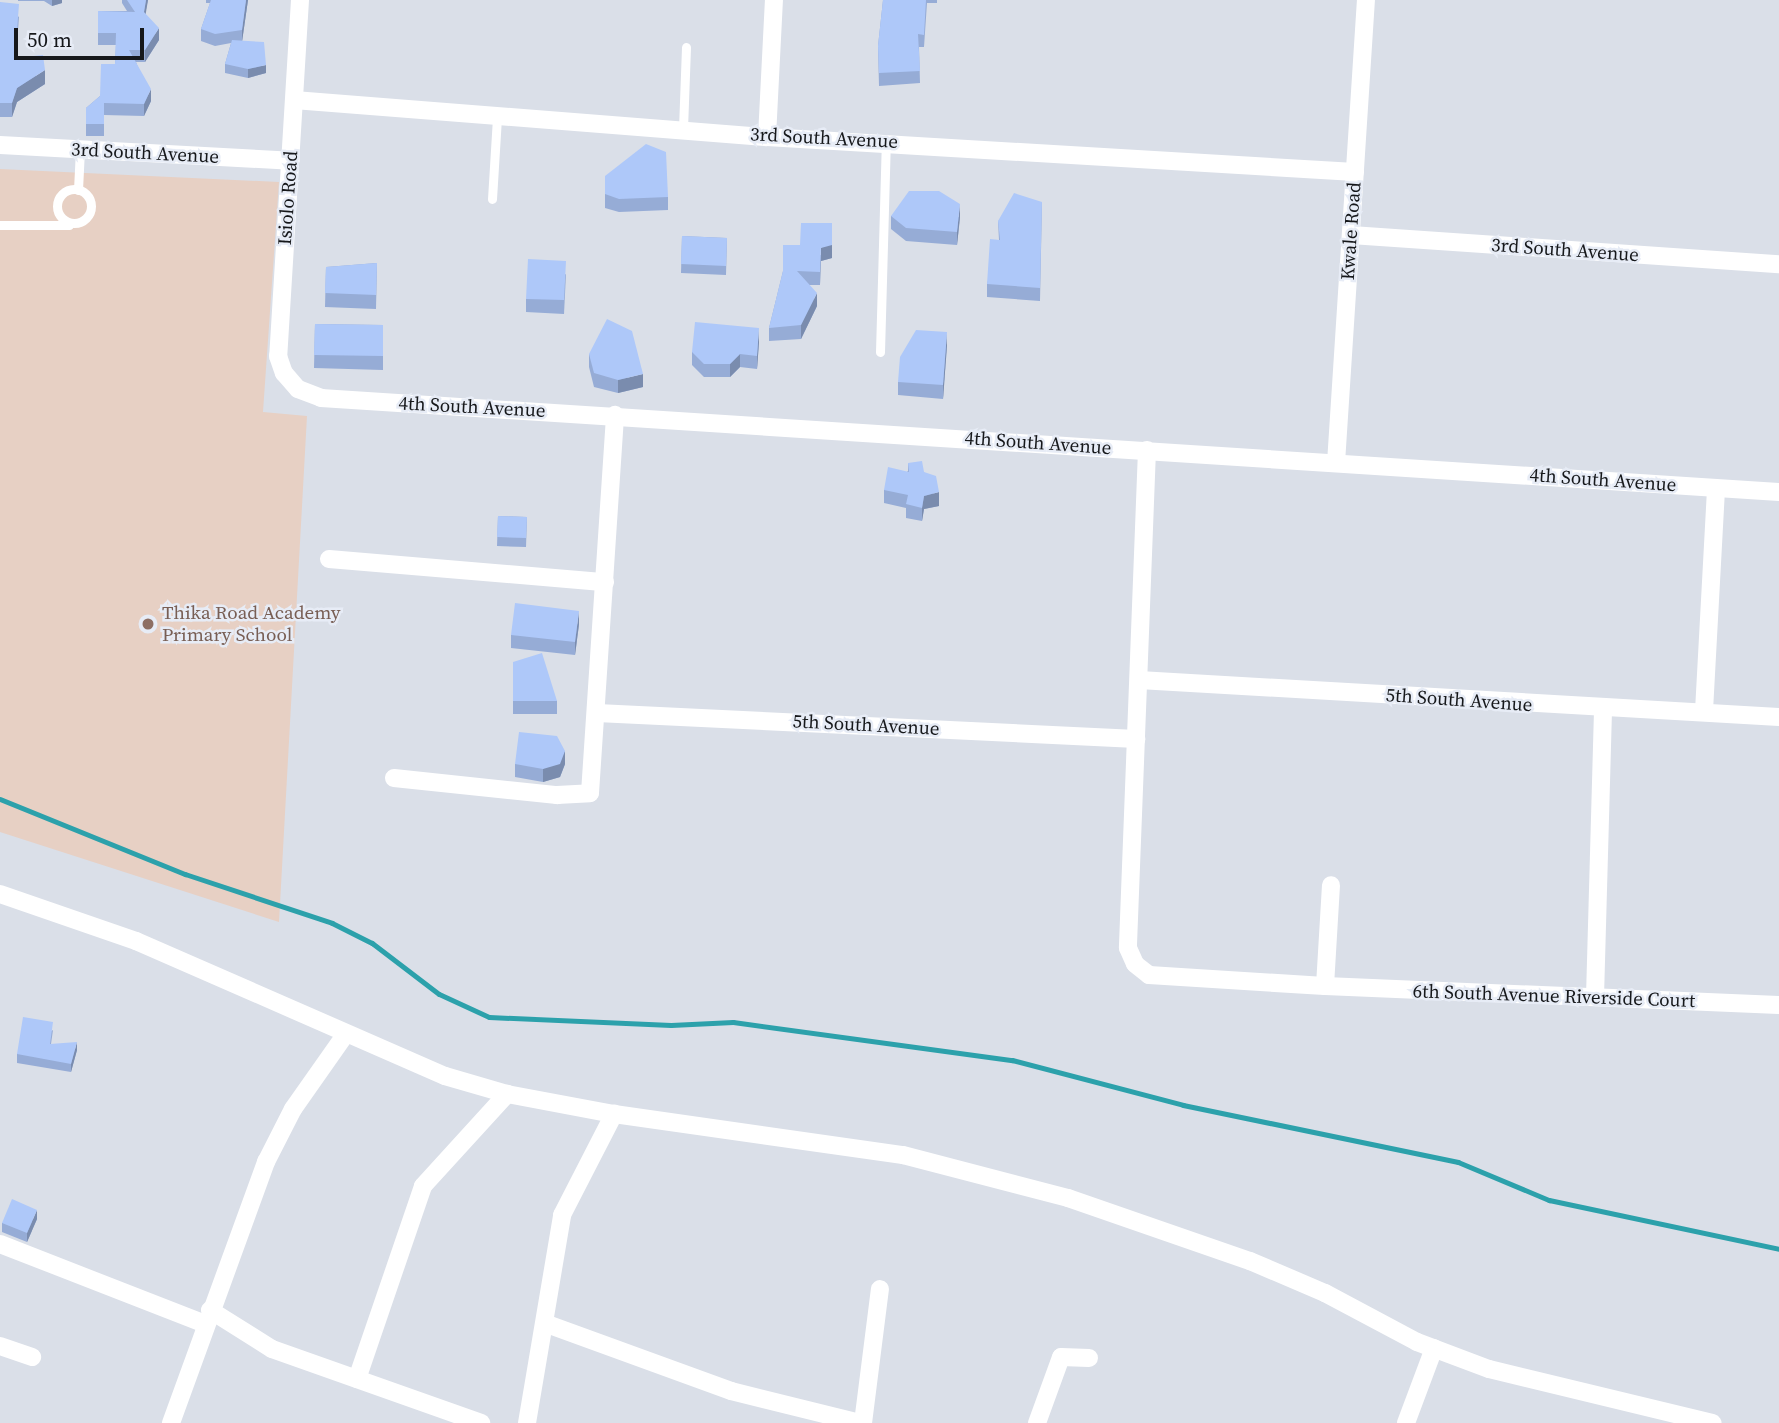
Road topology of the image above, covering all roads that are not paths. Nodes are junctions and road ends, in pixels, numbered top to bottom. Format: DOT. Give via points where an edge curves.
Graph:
graph roads {
  1 [pos="300,0"];
  2 [pos="774,0"];
  3 [pos="1366,0"];
  4 [pos="686,47"];
  5 [pos="294,100"];
  6 [pos="497,118"];
  7 [pos="683,129"];
  8 [pos="767,137"];
  9 [pos="886,141"];
  10 [pos="0,145"];
  11 [pos="80,149"];
  12 [pos="291,161"];
  13 [pos="1355,172"];
  14 [pos="78,190"];
  15 [pos="492,199"];
  16 [pos="0,225"];
  17 [pos="69,225"];
  18 [pos="1351,234"];
  19 [pos="1779,264"];
  20 [pos="880,352"];
  21 [pos="298,389"];
  22 [pos="615,415"];
  23 [pos="1147,450"];
  24 [pos="1336,463"];
  25 [pos="1716,488"];
  26 [pos="1779,492"];
  27 [pos="329,559"];
  28 [pos="604,582"];
  29 [pos="1139,680"];
  30 [pos="1603,709"];
  31 [pos="1704,711"];
  32 [pos="597,713"];
  33 [pos="1779,717"];
  34 [pos="1136,739"];
  35 [pos="394,778"];
  36 [pos="1331,884"];
  37 [pos="0,894"];
  38 [pos="1327,986"];
  39 [pos="1595,997"];
  40 [pos="1779,1005"];
  41 [pos="345,1035"];
  42 [pos="507,1094"];
  43 [pos="614,1114"];
  44 [pos="0,1244"];
  45 [pos="880,1289"];
  46 [pos="207,1317"];
  47 [pos="547,1324"];
  48 [pos="0,1346"];
  49 [pos="1434,1348"];
  50 [pos="32,1357"];
  51 [pos="1089,1358"];
  52 [pos="357,1379"];
  53 [pos="171,1423"];
  54 [pos="481,1423"];
  55 [pos="527,1423"];
  56 [pos="861,1423"];
  57 [pos="1037,1423"];
  58 [pos="1406,1423"];
  59 [pos="1713,1423"];
  1 -- 5 [label="street, Isiolo Road"];
  2 -- 8 [label="street"];
  3 -- 13 [label="street, Kwale Road"];
  4 -- 7 [label="lane"];
  5 -- 6 [label="street, 3rd South Avenue"];
  5 -- 12 [label="street, Isiolo Road"];
  6 -- 7 [label="street, 3rd South Avenue"];
  6 -- 15 [label="lane"];
  7 -- 8 [label="street, 3rd South Avenue"];
  8 -- 9 [label="street, 3rd South Avenue"];
  9 -- 13 [label="street, 3rd South Avenue"];
  9 -- 20 [label="lane"];
  10 -- 11 [label="street, 3rd South Avenue"];
  11 -- 12 [label="street, 3rd South Avenue"];
  11 -- 14 [label="lane"];
  12 -- 21 [label="street, Isiolo Road" via="278,356 284,373"];
  13 -- 18 [label="street, Kwale Road"];
  14 -- 17 [label="lane" via="86,195 89,213"];
  14 -- 17 [label="lane" via="60,195 56,204"];
  16 -- 17 [label="lane"];
  18 -- 19 [label="street, 3rd South Avenue"];
  18 -- 24 [label="street, Kwale Road"];
  21 -- 22 [label="street, 4th South Avenue" via="321,398"];
  22 -- 23 [label="street, 4th South Avenue"];
  22 -- 28 [label="street"];
  23 -- 24 [label="street, 4th South Avenue"];
  23 -- 29 [label="street, 6th South Avenue Riverside Court"];
  24 -- 25 [label="street, 4th South Avenue"];
  25 -- 26 [label="street, 4th South Avenue"];
  25 -- 31 [label="street"];
  27 -- 28 [label="street"];
  28 -- 32 [label="street"];
  29 -- 30 [label="street, 5th South Avenue"];
  29 -- 34 [label="street, 6th South Avenue Riverside Court"];
  30 -- 31 [label="street, 5th South Avenue"];
  30 -- 39 [label="street"];
  31 -- 33 [label="street, 5th South Avenue"];
  32 -- 34 [label="street, 5th South Avenue"];
  32 -- 35 [label="street" via="590,793 557,795"];
  34 -- 38 [label="street, 6th South Avenue Riverside Court" via="1128,948 1135,964 1149,975"];
  36 -- 38 [label="street"];
  37 -- 41 [label="street" via="136,941"];
  38 -- 39 [label="street, 6th South Avenue Riverside Court"];
  39 -- 40 [label="street, 6th South Avenue Riverside Court"];
  41 -- 42 [label="street" via="445,1076"];
  41 -- 46 [label="street" via="293,1109 266,1162"];
  42 -- 43 [label="street"];
  42 -- 52 [label="street" via="423,1186"];
  43 -- 47 [label="street" via="562,1215"];
  43 -- 49 [label="street" via="903,1155 1068,1198 1250,1261"];
  44 -- 46 [label="street"];
  45 -- 56 [label="street"];
  46 -- 52 [label="street" via="272,1349"];
  46 -- 53 [label="street"];
  47 -- 55 [label="street"];
  47 -- 56 [label="street" via="732,1391"];
  48 -- 50 [label="street"];
  49 -- 58 [label="street"];
  49 -- 59 [label="street" via="1489,1369"];
  51 -- 57 [label="street" via="1061,1357"];
  52 -- 54 [label="street"];
}
